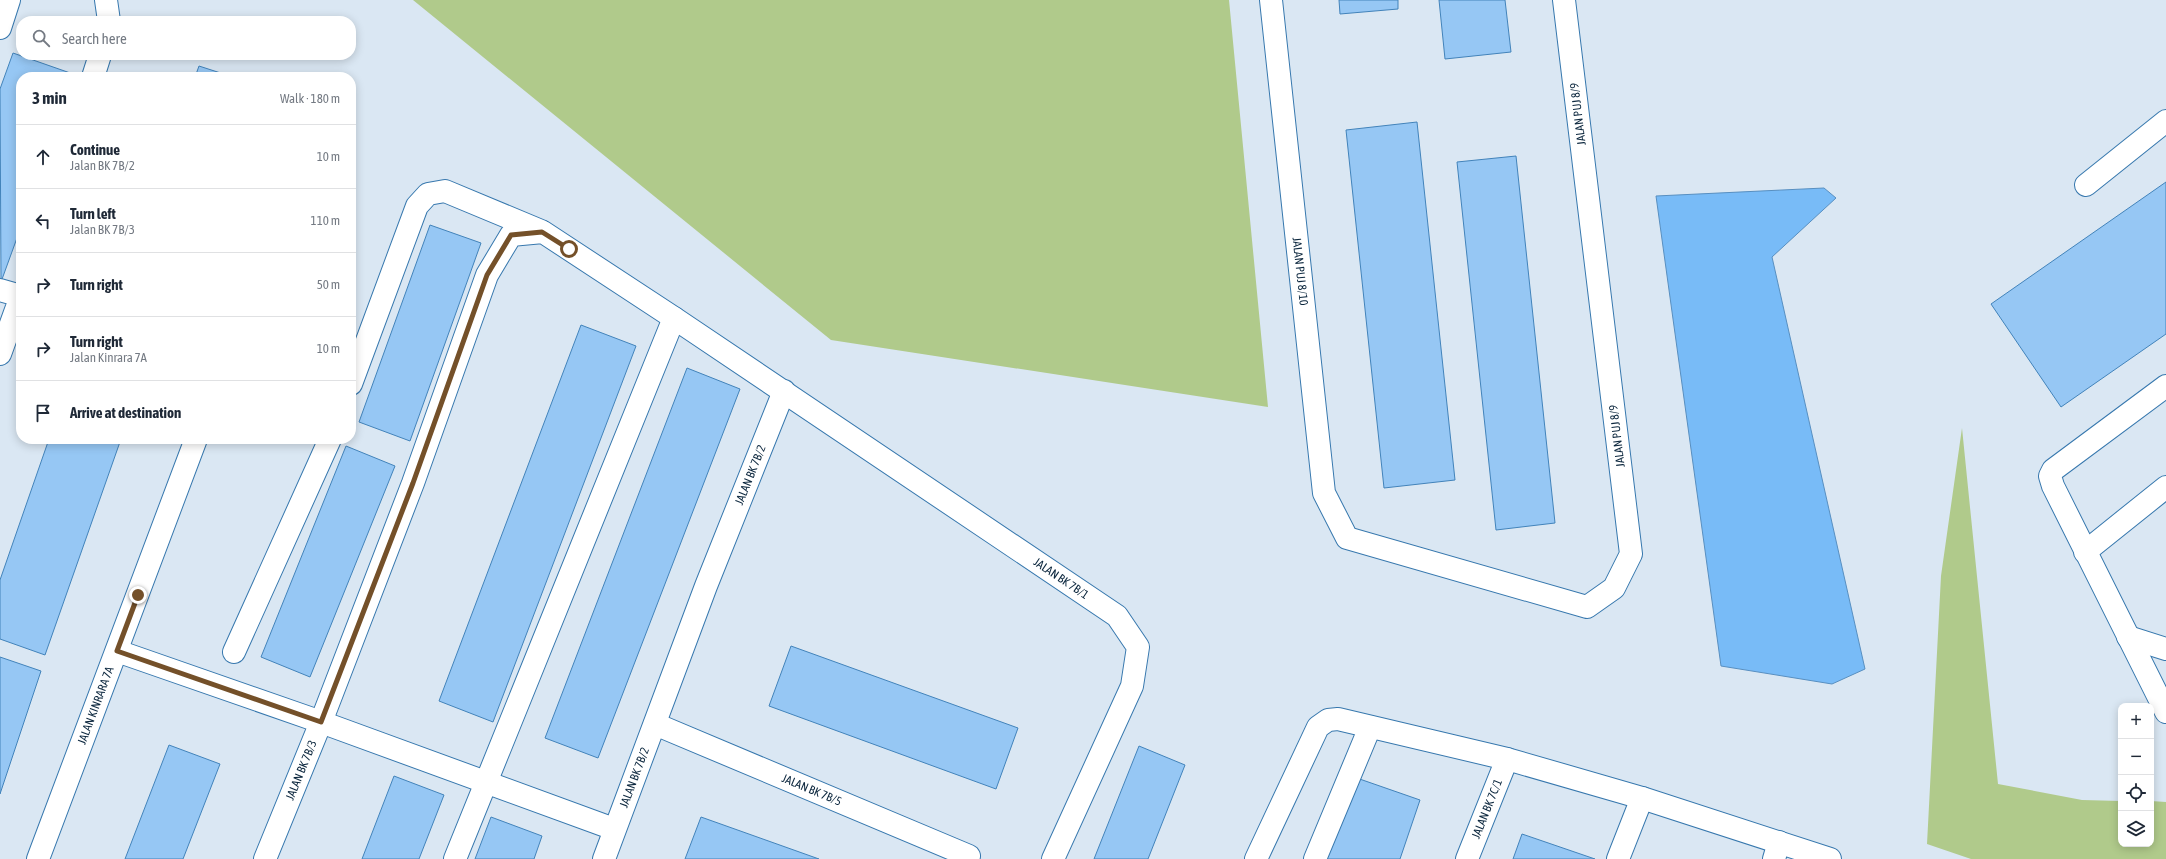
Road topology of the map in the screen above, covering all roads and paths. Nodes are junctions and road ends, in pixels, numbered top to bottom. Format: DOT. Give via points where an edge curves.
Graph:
graph roads {
  1 [pos="9,0"];
  2 [pos="106,0"];
  3 [pos="1271,0"];
  4 [pos="1564,0"];
  5 [pos="108,16"];
  6 [pos="0,28"];
  7 [pos="98,60"];
  8 [pos="95,72"];
  9 [pos="2166,121"];
  10 [pos="2086,185"];
  11 [pos="542,232"];
  12 [pos="0,290"];
  13 [pos="16,295"];
  14 [pos="16,310"];
  15 [pos="674,318"];
  16 [pos="0,354"];
  17 [pos="356,371"];
  18 [pos="2166,386"];
  19 [pos="784,391"];
  20 [pos="194,444"];
  21 [pos="328,444"];
  22 [pos="2166,487"];
  23 [pos="1348,538"];
  24 [pos="2084,552"];
  25 [pos="2128,637"];
  26 [pos="2166,649"];
  27 [pos="117,651"];
  28 [pos="234,652"];
  29 [pos="2166,712"];
  30 [pos="321,722"];
  31 [pos="655,724"];
  32 [pos="1370,727"];
  33 [pos="1507,759"];
  34 [pos="485,782"];
  35 [pos="1642,798"];
  36 [pos="614,829"];
  37 [pos="1776,850"];
  38 [pos="969,856"];
  39 [pos="38,859"];
  40 [pos="265,859"];
  41 [pos="455,859"];
  42 [pos="604,859"];
  43 [pos="1053,859"];
  44 [pos="1256,859"];
  45 [pos="1315,859"];
  46 [pos="1467,859"];
  47 [pos="1618,859"];
  48 [pos="1830,859"];
  1 -- 6 [label="street"];
  2 -- 5 [label="street"];
  3 -- 23 [label="street, JALAN PUJ 8/10" via="1324,493"];
  4 -- 23 [label="street, JALAN PUJ 8/9" via="1631,554 1614,588 1587,607"];
  7 -- 8 [label="street"];
  9 -- 10 [label="street"];
  11 -- 15 [label="street"];
  11 -- 17 [label="street" via="445,191 428,194 417,206"];
  11 -- 30 [label="street, JALAN BK 7B/3" via="511,235 487,275 413,483"];
  12 -- 13 [label="street"];
  14 -- 16 [label="street"];
  15 -- 19 [label="street"];
  15 -- 34 [label="street"];
  18 -- 24 [label="street" via="2053,470 2050,476"];
  19 -- 31 [label="street, JALAN BK 7B/2" via="706,586"];
  19 -- 43 [label="street, JALAN BK 7B/1" via="1117,616 1138,648 1132,686"];
  20 -- 27 [label="street, JALAN KINRARA 7A"];
  21 -- 28 [label="street"];
  22 -- 24 [label="street"];
  24 -- 25 [label="street"];
  25 -- 26 [label="street"];
  25 -- 29 [label="street"];
  27 -- 30 [label="street"];
  27 -- 39 [label="street, JALAN KINRARA 7A"];
  30 -- 34 [label="street"];
  30 -- 40 [label="street, JALAN BK 7B/3"];
  31 -- 36 [label="street, JALAN BK 7B/2"];
  31 -- 38 [label="street, JALAN BK 7B/5"];
  32 -- 33 [label="street"];
  32 -- 44 [label="street" via="1338,719 1328,720 1318,727"];
  32 -- 45 [label="street"];
  33 -- 35 [label="street"];
  33 -- 46 [label="street, JALAN BK 7C/1"];
  34 -- 36 [label="street"];
  34 -- 41 [label="street"];
  35 -- 37 [label="street"];
  35 -- 47 [label="street"];
  36 -- 42 [label="street, JALAN BK 7B/2"];
  37 -- 48 [label="street"];
}
